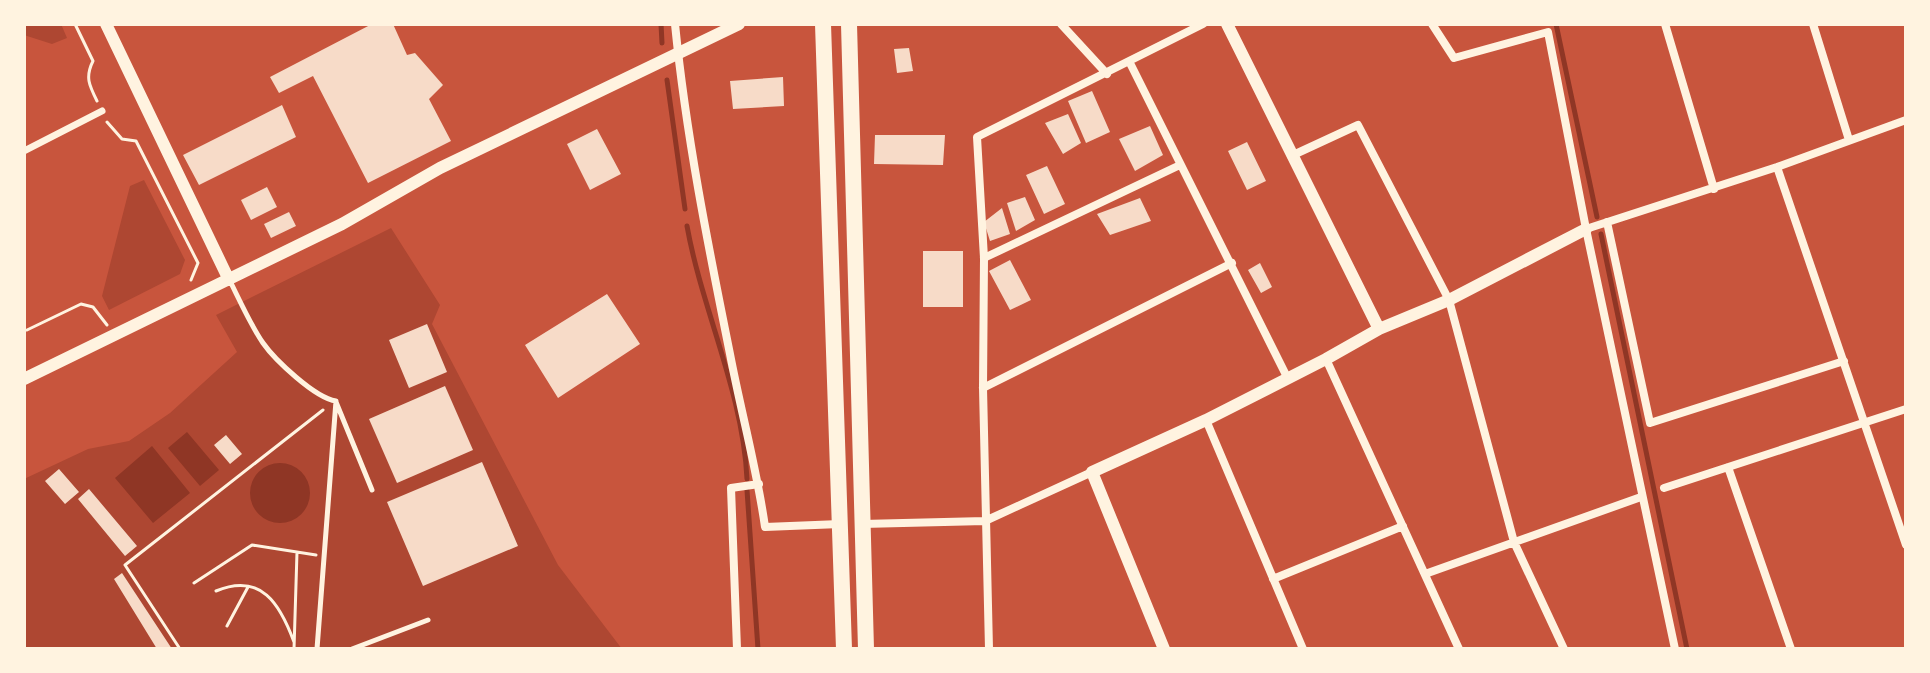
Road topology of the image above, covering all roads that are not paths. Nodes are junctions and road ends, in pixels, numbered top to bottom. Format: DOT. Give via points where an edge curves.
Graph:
graph roads {
  1 [pos="106,24"];
  2 [pos="675,24"];
  3 [pos="739,24"];
  4 [pos="823,24"];
  5 [pos="849,24"];
  6 [pos="1061,24"];
  7 [pos="1203,24"];
  8 [pos="1227,24"];
  9 [pos="1432,24"];
  10 [pos="1665,24"];
  11 [pos="1813,24"];
  12 [pos="675,55"];
  13 [pos="1129,61"];
  14 [pos="1107,74"];
  15 [pos="102,111"];
  16 [pos="1906,120"];
  17 [pos="1849,140"];
  18 [pos="24,151"];
  19 [pos="1291,156"];
  20 [pos="1180,165"];
  21 [pos="1777,167"];
  22 [pos="1714,189"];
  23 [pos="1607,222"];
  24 [pos="1586,229"];
  25 [pos="984,258"];
  26 [pos="1232,263"];
  27 [pos="229,280"];
  28 [pos="1449,300"];
  29 [pos="1379,329"];
  30 [pos="1326,359"];
  31 [pos="1844,361"];
  32 [pos="1287,377"];
  33 [pos="24,379"];
  34 [pos="983,388"];
  35 [pos="336,401"];
  36 [pos="1906,409"];
  37 [pos="1206,420"];
  38 [pos="1865,423"];
  39 [pos="1728,467"];
  40 [pos="1092,472"];
  41 [pos="749,485"];
  42 [pos="1664,488"];
  43 [pos="372,490"];
  44 [pos="1641,497"];
  45 [pos="985,521"];
  46 [pos="841,524"];
  47 [pos="861,524"];
  48 [pos="1403,526"];
  49 [pos="1514,542"];
  50 [pos="1906,545"];
  51 [pos="1425,574"];
  52 [pos="1273,579"];
  53 [pos="428,620"];
  54 [pos="317,649"];
  55 [pos="352,649"];
  56 [pos="737,649"];
  57 [pos="844,649"];
  58 [pos="866,649"];
  59 [pos="989,649"];
  60 [pos="1164,649"];
  61 [pos="1303,649"];
  62 [pos="1459,649"];
  63 [pos="1564,649"];
  64 [pos="1675,649"];
  65 [pos="1791,649"];
  1 -- 27 [label="street"];
  2 -- 12 [label="street"];
  3 -- 12 [label="street"];
  4 -- 46 [label="highway"];
  5 -- 47 [label="highway"];
  6 -- 14 [label="street"];
  7 -- 13 [label="street"];
  8 -- 19 [label="street"];
  9 -- 24 [label="street" via="1454,58 1548,32"];
  10 -- 22 [label="street"];
  11 -- 17 [label="street"];
  12 -- 27 [label="street" via="440,168"];
  12 -- 41 [label="street"];
  13 -- 14 [label="street"];
  13 -- 20 [label="street"];
  14 -- 25 [label="street" via="977,137"];
  15 -- 18 [label="street"];
  16 -- 17 [label="street"];
  17 -- 21 [label="street"];
  19 -- 28 [label="street" via="1358,125"];
  19 -- 29 [label="street"];
  20 -- 25 [label="street"];
  20 -- 26 [label="street"];
  21 -- 22 [label="street"];
  21 -- 31 [label="street"];
  22 -- 23 [label="street"];
  23 -- 24 [label="street"];
  23 -- 31 [label="street" via="1650,423"];
  24 -- 28 [label="street"];
  24 -- 44 [label="street"];
  25 -- 34 [label="street"];
  26 -- 32 [label="street"];
  26 -- 34 [label="street"];
  27 -- 33 [label="street"];
  27 -- 35 [label="lane" via="263,344 302,381"];
  28 -- 29 [label="street"];
  28 -- 49 [label="street"];
  29 -- 30 [label="street"];
  30 -- 32 [label="street"];
  30 -- 48 [label="street"];
  31 -- 38 [label="street"];
  32 -- 37 [label="street"];
  34 -- 45 [label="street"];
  35 -- 43 [label="lane"];
  35 -- 54 [label="lane"];
  36 -- 38 [label="street"];
  37 -- 40 [label="street"];
  37 -- 52 [label="street"];
  38 -- 39 [label="street"];
  38 -- 50 [label="street"];
  39 -- 42 [label="street"];
  39 -- 65 [label="street"];
  40 -- 45 [label="street"];
  40 -- 60 [label="street"];
  41 -- 46 [label="street" via="765,527"];
  41 -- 56 [label="street" via="731,488"];
  44 -- 49 [label="street"];
  44 -- 64 [label="street"];
  45 -- 47 [label="street"];
  45 -- 59 [label="street"];
  46 -- 57 [label="highway"];
  47 -- 58 [label="highway"];
  48 -- 51 [label="street"];
  48 -- 52 [label="street"];
  49 -- 51 [label="street"];
  49 -- 63 [label="street"];
  51 -- 62 [label="street"];
  52 -- 61 [label="street"];
  53 -- 55 [label="lane"];
}
